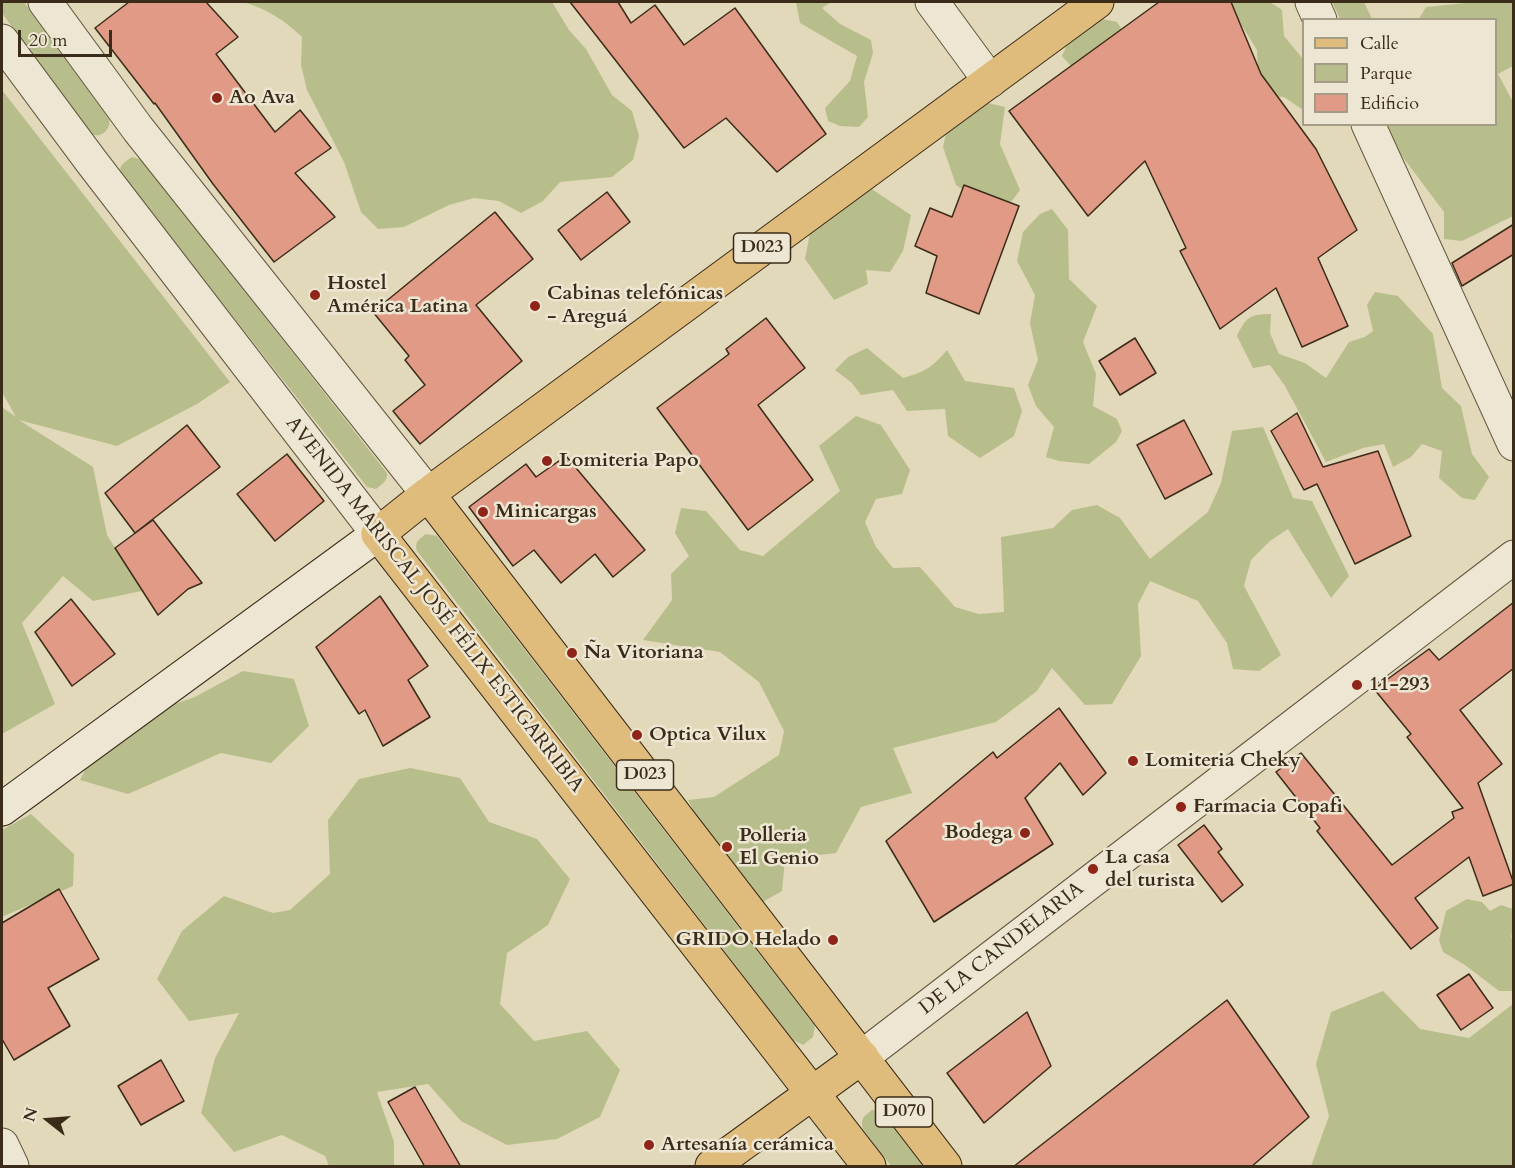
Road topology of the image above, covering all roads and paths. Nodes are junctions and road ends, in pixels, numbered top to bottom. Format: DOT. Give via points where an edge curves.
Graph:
graph roads {
  1 [pos="45,2"];
  2 [pos="932,2"];
  3 [pos="1097,2"];
  4 [pos="1312,2"];
  5 [pos="1319,18"];
  6 [pos="2,41"];
  7 [pos="990,81"];
  8 [pos="1369,126"];
  9 [pos="1514,444"];
  10 [pos="428,494"];
  11 [pos="378,534"];
  12 [pos="1514,556"];
  13 [pos="2,809"];
  14 [pos="862,1057"];
  15 [pos="813,1093"];
  16 [pos="2,1144"];
  17 [pos="12,1167"];
  18 [pos="712,1167"];
  19 [pos="869,1167"];
  20 [pos="945,1167"];
  1 -- 10 [label="street" via="138,129"];
  2 -- 7 [label="street"];
  3 -- 7 [label="main road, D023"];
  4 -- 5 [label="street"];
  6 -- 11 [label="street, AVENIDA MARISCAL JOSÉ FÉLIX ESTIGARRIBIA"];
  7 -- 10 [label="main road, D023"];
  8 -- 9 [label="street"];
  10 -- 11 [label="main road, D023"];
  10 -- 14 [label="main road, D023"];
  11 -- 13 [label="street"];
  11 -- 15 [label="main road, AVENIDA MARISCAL JOSÉ FÉLIX ESTIGARRIBIA"];
  12 -- 14 [label="street, DE LA CANDELARIA"];
  14 -- 15 [label="main road"];
  14 -- 20 [label="main road, D070"];
  15 -- 18 [label="main road"];
  15 -- 19 [label="main road, AVENIDA MARISCAL JOSÉ FÉLIX ESTIGARRIBIA / D070"];
  16 -- 17 [label="street"];
}
